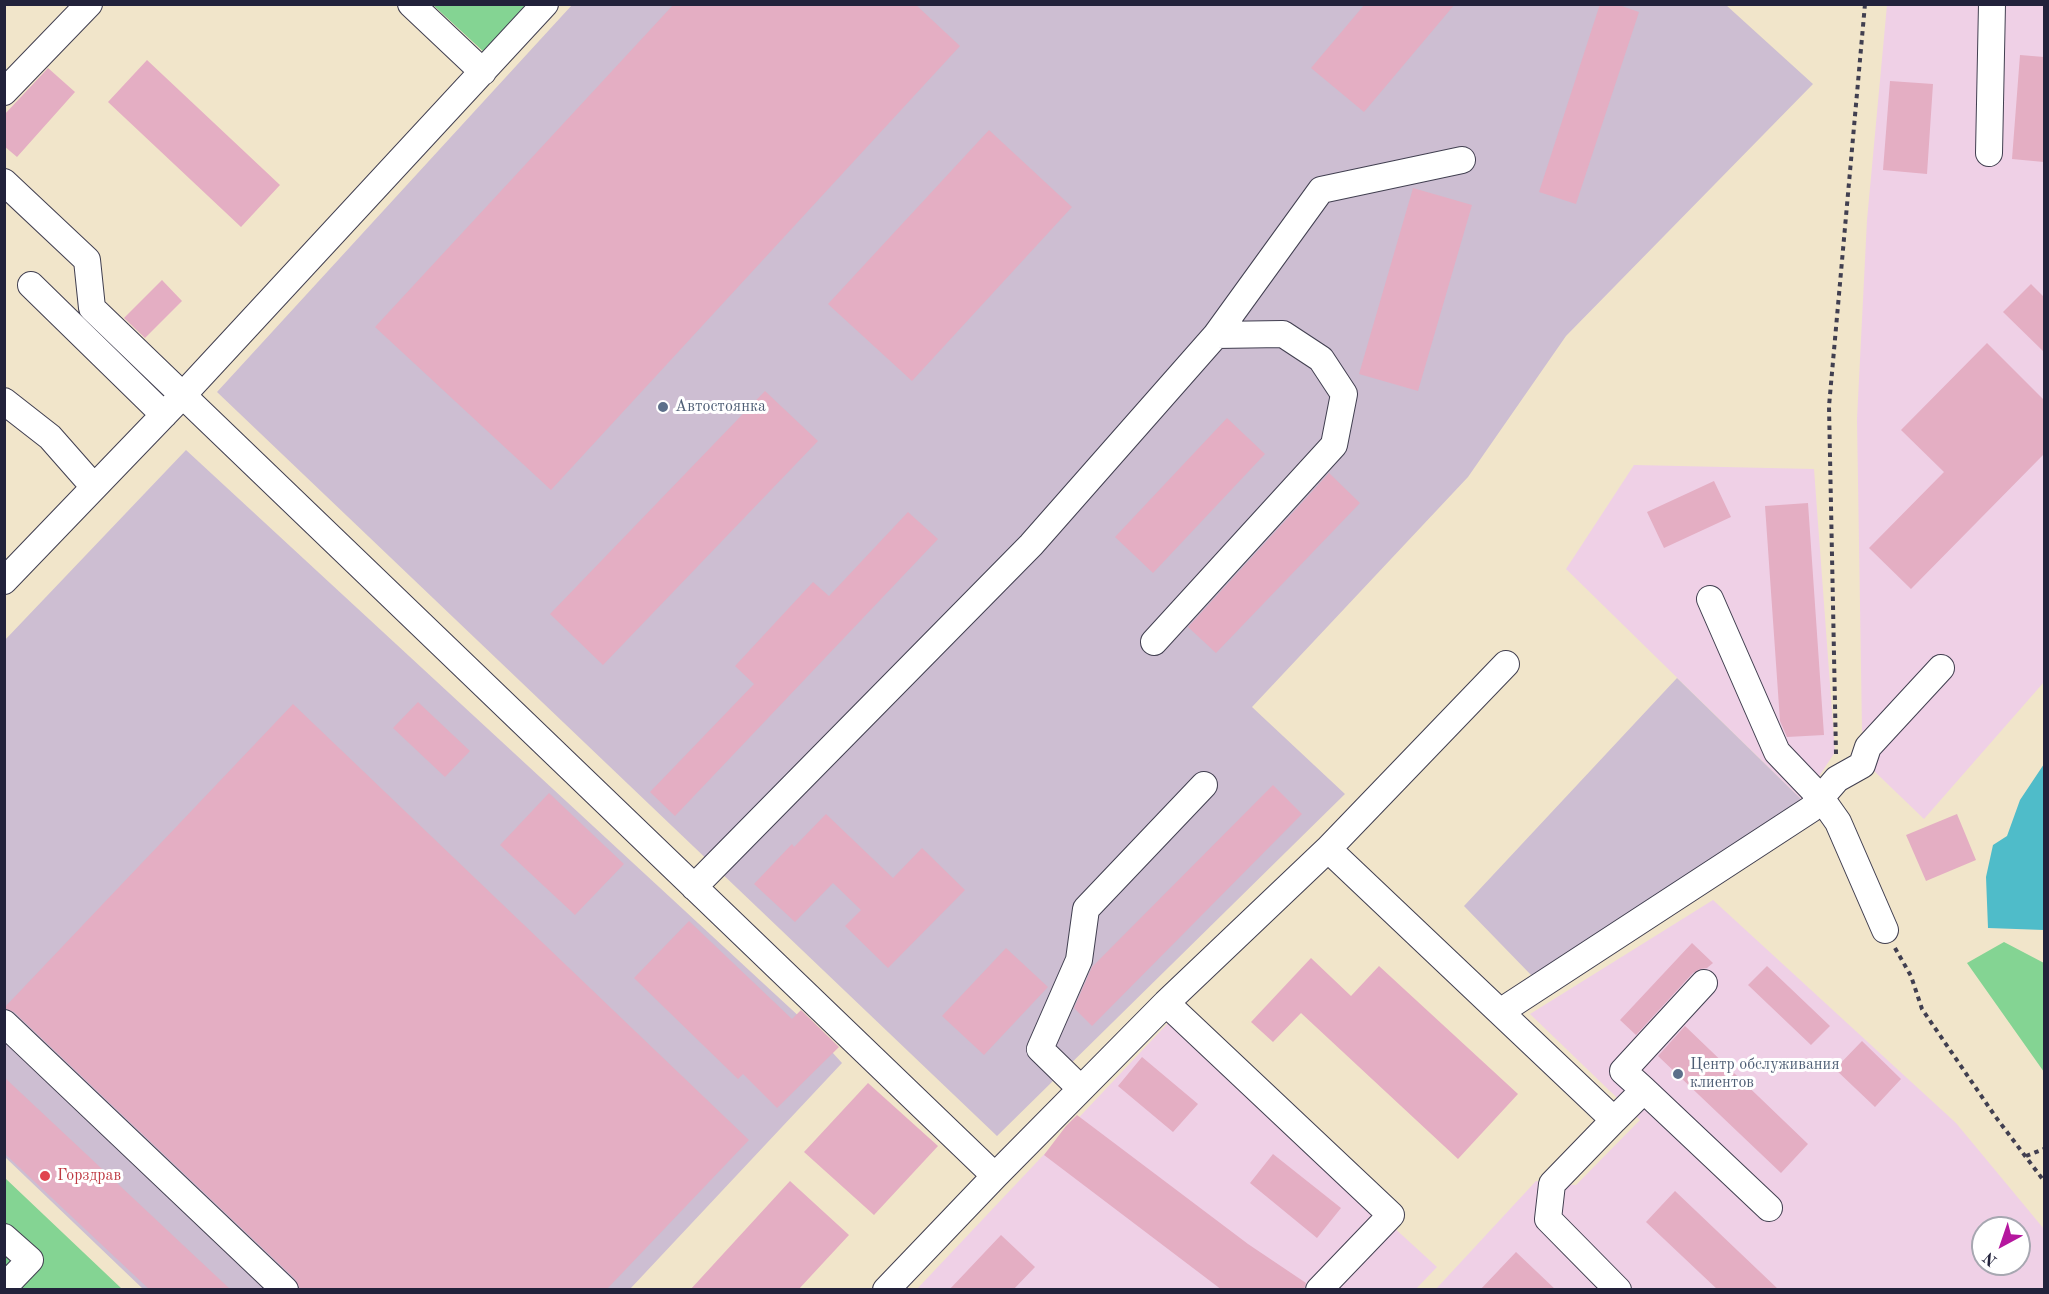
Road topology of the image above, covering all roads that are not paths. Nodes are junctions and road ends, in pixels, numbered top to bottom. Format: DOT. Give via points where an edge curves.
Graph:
graph roads {
  1 [pos="89,4"];
  2 [pos="411,4"];
  3 [pos="545,4"];
  4 [pos="1992,4"];
  5 [pos="483,72"];
  6 [pos="4,92"];
  7 [pos="1989,153"];
  8 [pos="1462,160"];
  9 [pos="4,182"];
  10 [pos="31,285"];
  11 [pos="1216,335"];
  12 [pos="182,396"];
  13 [pos="4,401"];
  14 [pos="164,414"];
  15 [pos="94,488"];
  16 [pos="4,580"];
  17 [pos="1710,599"];
  18 [pos="1154,642"];
  19 [pos="1506,664"];
  20 [pos="1941,668"];
  21 [pos="1203,785"];
  22 [pos="1821,798"];
  23 [pos="1328,849"];
  24 [pos="694,887"];
  25 [pos="1885,930"];
  26 [pos="1704,983"];
  27 [pos="1166,1003"];
  28 [pos="1500,1012"];
  29 [pos="4,1023"];
  30 [pos="1080,1088"];
  31 [pos="1644,1090"];
  32 [pos="1614,1120"];
  33 [pos="994,1176"];
  34 [pos="1770,1208"];
  35 [pos="4,1237"];
  36 [pos="4,1287"];
  37 [pos="285,1290"];
  38 [pos="886,1290"];
  39 [pos="1318,1290"];
  40 [pos="1618,1290"];
  1 -- 6 [label="street"];
  2 -- 5 [label="street"];
  3 -- 5 [label="street"];
  4 -- 7 [label="street"];
  5 -- 12 [label="street"];
  8 -- 11 [label="street" via="1321,190"];
  9 -- 12 [label="street" via="87,260 92,308"];
  10 -- 14 [label="street"];
  11 -- 18 [label="street" via="1283,334 1321,359 1344,394 1334,445"];
  11 -- 24 [label="street" via="1031,545"];
  12 -- 14 [label="street"];
  12 -- 24 [label="street"];
  13 -- 15 [label="street" via="50,438"];
  14 -- 15 [label="street"];
  15 -- 16 [label="street"];
  17 -- 22 [label="street" via="1777,752"];
  19 -- 23 [label="street"];
  20 -- 22 [label="street" via="1868,747 1862,765 1837,779"];
  21 -- 30 [label="street" via="1086,909 1080,960 1040,1049"];
  22 -- 25 [label="street" via="1838,822"];
  22 -- 28 [label="street" via="1811,809"];
  23 -- 27 [label="street"];
  23 -- 28 [label="street"];
  24 -- 33 [label="street"];
  26 -- 31 [label="street" via="1623,1071"];
  27 -- 30 [label="street"];
  27 -- 39 [label="street" via="1391,1215"];
  28 -- 32 [label="street"];
  29 -- 37 [label="street"];
  30 -- 33 [label="street"];
  31 -- 32 [label="street"];
  31 -- 34 [label="street"];
  32 -- 40 [label="street" via="1552,1184 1548,1219"];
  33 -- 38 [label="street"];
  35 -- 36 [label="street" via="30,1260"];
}
